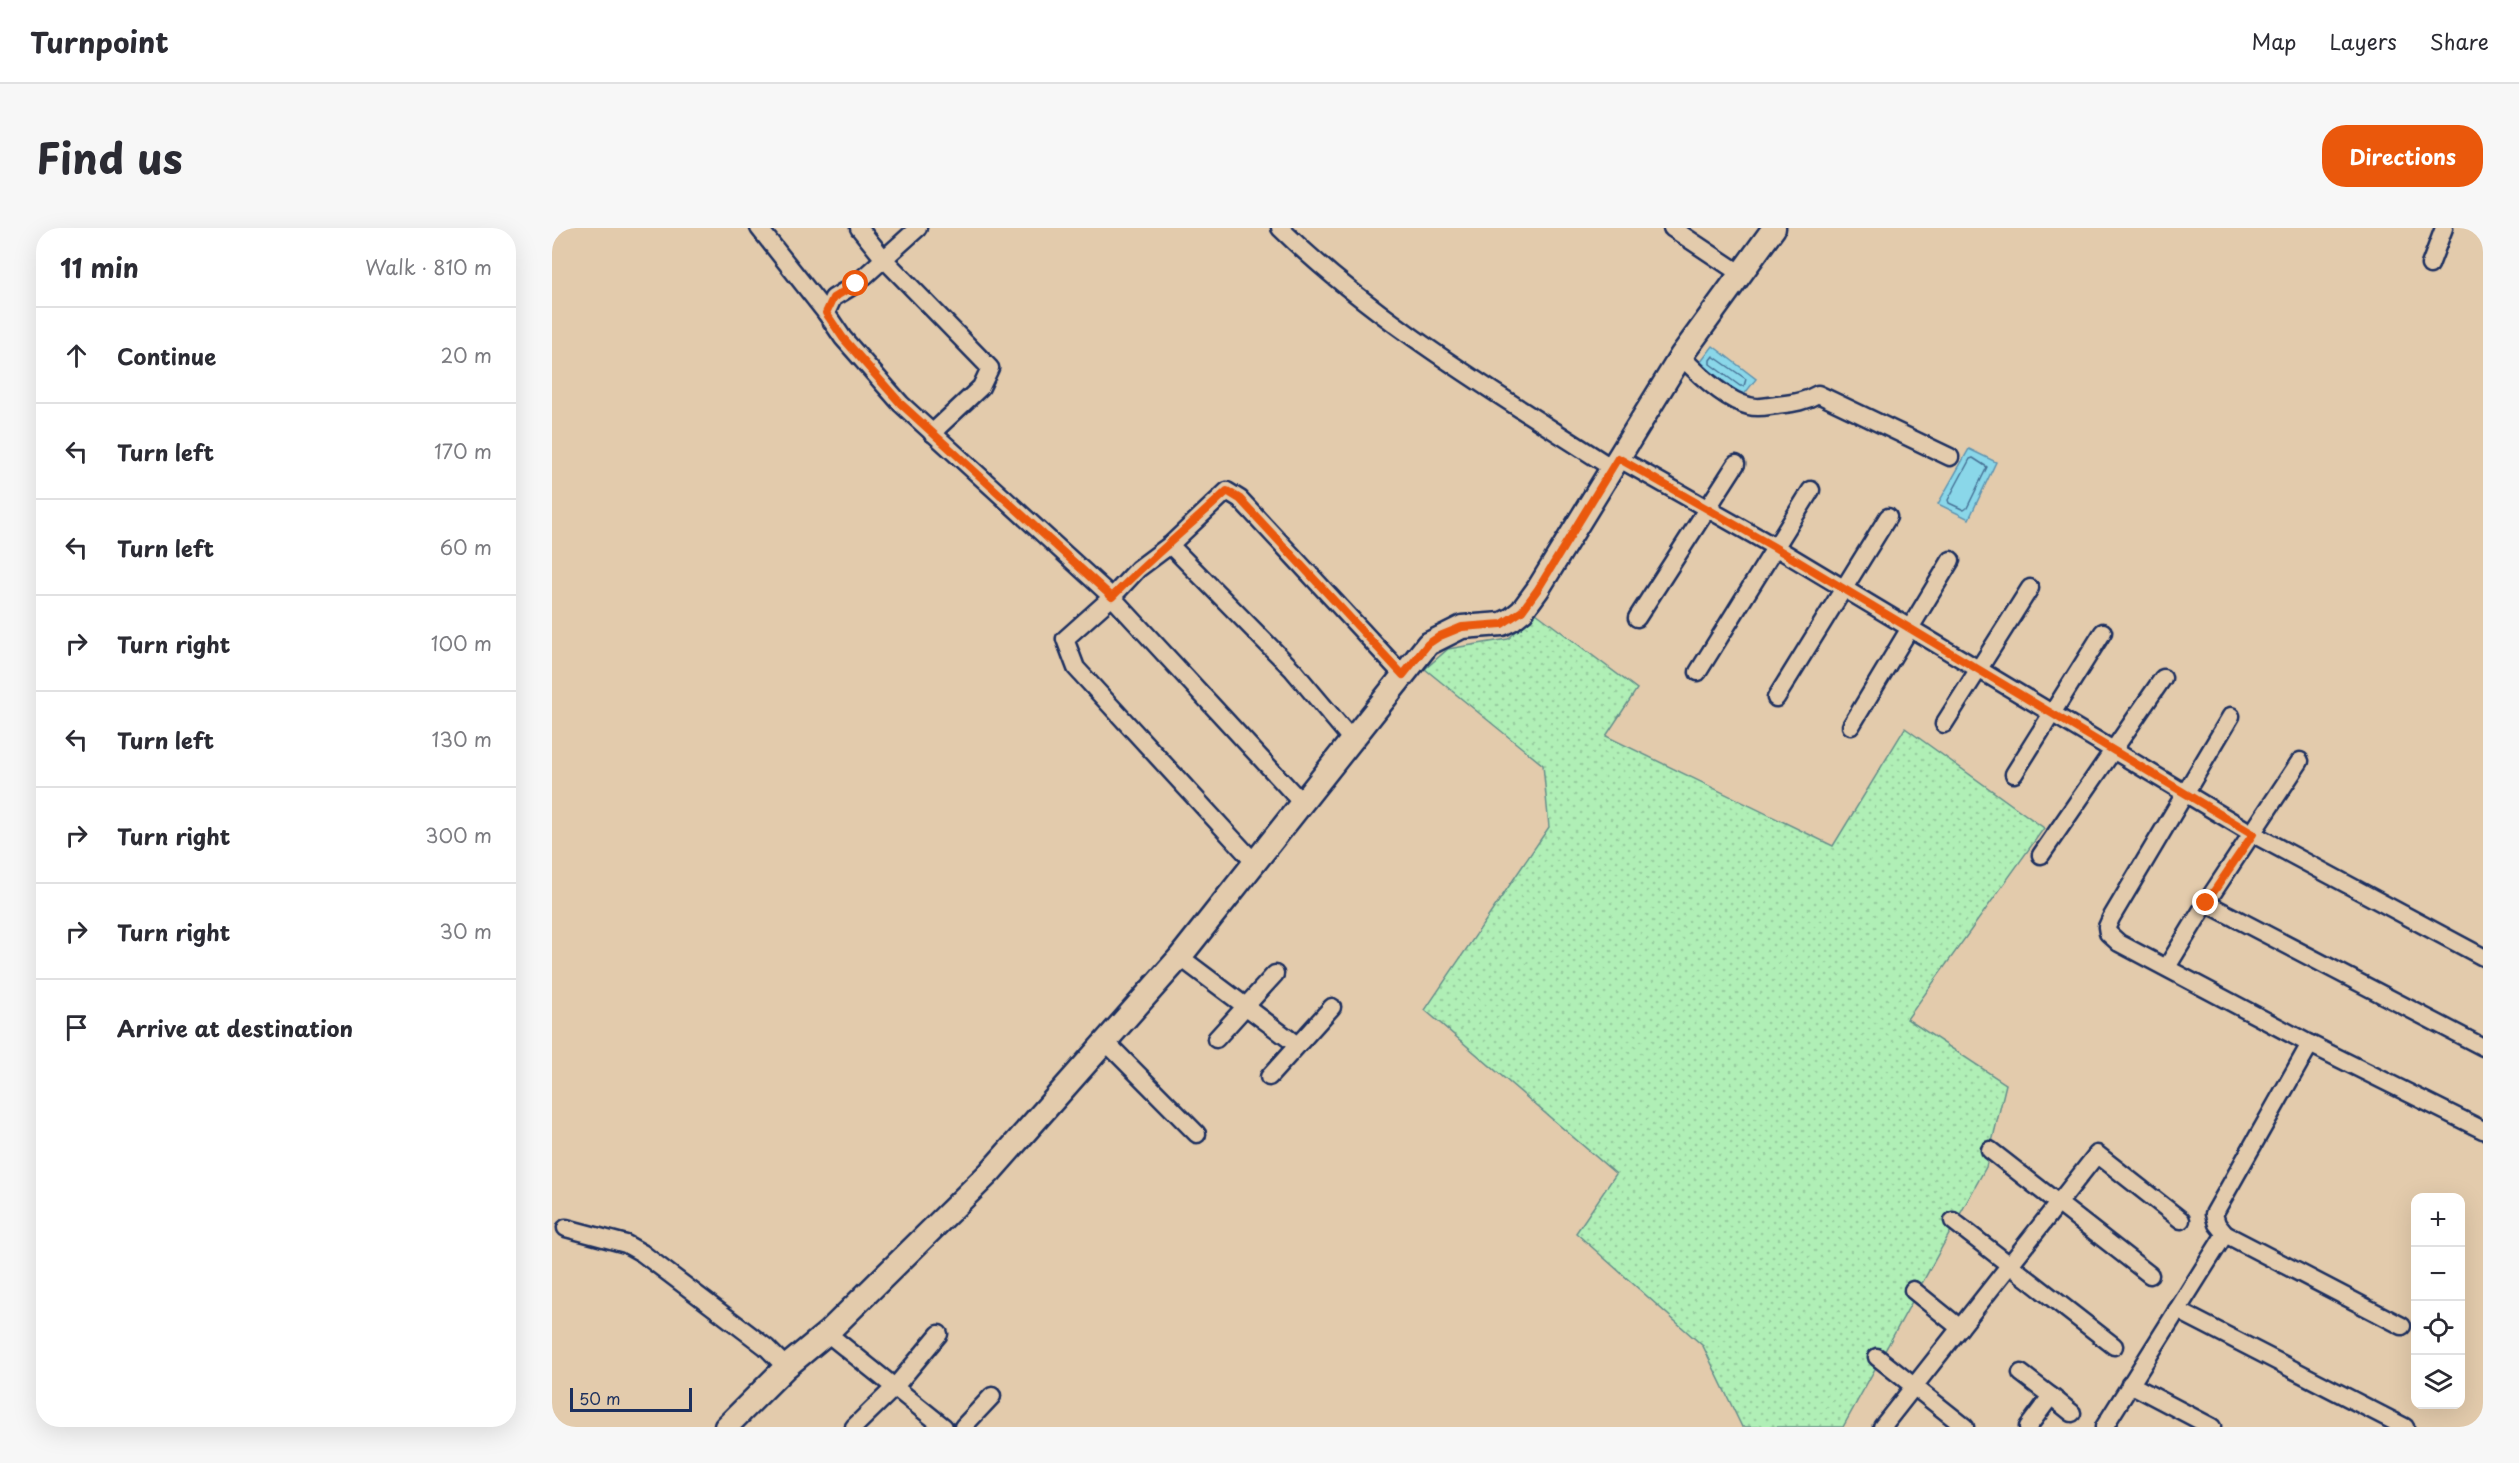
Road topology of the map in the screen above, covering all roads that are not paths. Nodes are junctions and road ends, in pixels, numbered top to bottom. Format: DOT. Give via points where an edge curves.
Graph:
graph roads {
  1 [pos="759,228"];
  2 [pos="860,228"];
  3 [pos="918,228"];
  4 [pos="1280,228"];
  5 [pos="1672,228"];
  6 [pos="1774,228"];
  7 [pos="2444,228"];
  8 [pos="884,259"];
  9 [pos="2430,265"];
  10 [pos="1741,274"];
  11 [pos="826,313"];
  12 [pos="1681,356"];
  13 [pos="932,433"];
  14 [pos="1950,457"];
  15 [pos="1615,463"];
  16 [pos="1736,464"];
  17 [pos="1811,490"];
  18 [pos="1708,509"];
  19 [pos="1888,518"];
  20 [pos="1170,544"];
  21 [pos="1774,547"];
  22 [pos="1951,560"];
  23 [pos="2030,588"];
  24 [pos="1845,590"];
  25 [pos="1112,597"];
  26 [pos="1637,618"];
  27 [pos="1910,628"];
  28 [pos="2103,632"];
  29 [pos="1979,669"];
  30 [pos="1698,672"];
  31 [pos="1403,675"];
  32 [pos="2163,678"];
  33 [pos="1776,698"];
  34 [pos="2051,712"];
  35 [pos="2231,716"];
  36 [pos="1944,724"];
  37 [pos="1851,726"];
  38 [pos="1352,740"];
  39 [pos="2113,750"];
  40 [pos="2300,761"];
  41 [pos="2014,774"];
  42 [pos="2186,794"];
  43 [pos="1302,803"];
  44 [pos="2253,834"];
  45 [pos="2041,855"];
  46 [pos="1254,863"];
  47 [pos="2206,903"];
  48 [pos="1180,957"];
  49 [pos="2483,957"];
  50 [pos="2167,967"];
  51 [pos="1275,974"];
  52 [pos="1332,1006"];
  53 [pos="1246,1007"];
  54 [pos="1216,1039"];
  55 [pos="1105,1041"];
  56 [pos="2310,1044"];
  57 [pos="1297,1045"];
  58 [pos="2483,1047"];
  59 [pos="1269,1077"];
  60 [pos="2483,1130"];
  61 [pos="1197,1134"];
  62 [pos="1990,1150"];
  63 [pos="2058,1203"];
  64 [pos="2181,1220"];
  65 [pos="1953,1221"];
  66 [pos="566,1228"];
  67 [pos="2225,1234"];
  68 [pos="2009,1265"];
  69 [pos="2151,1275"];
  70 [pos="1913,1290"];
  71 [pos="2177,1310"];
  72 [pos="2402,1326"];
  73 [pos="1960,1328"];
  74 [pos="827,1333"];
  75 [pos="939,1334"];
  76 [pos="2114,1346"];
  77 [pos="1877,1358"];
  78 [pos="786,1367"];
  79 [pos="2021,1372"];
  80 [pos="2130,1384"];
  81 [pos="1914,1386"];
  82 [pos="894,1388"];
  83 [pos="992,1396"];
  84 [pos="2051,1396"];
  85 [pos="2072,1413"];
  86 [pos="726,1427"];
  87 [pos="854,1427"];
  88 [pos="944,1427"];
  89 [pos="963,1427"];
  90 [pos="1882,1427"];
  91 [pos="1965,1427"];
  92 [pos="2028,1427"];
  93 [pos="2104,1427"];
  94 [pos="2212,1427"];
  95 [pos="2405,1427"];
  1 -- 11 [label="street"];
  2 -- 8 [label="street"];
  3 -- 8 [label="street"];
  4 -- 15 [label="street" via="1384,316"];
  5 -- 10 [label="street"];
  6 -- 10 [label="street"];
  7 -- 9 [label="street"];
  8 -- 11 [label="street" via="833,298"];
  8 -- 13 [label="street" via="990,368 981,387"];
  10 -- 12 [label="street"];
  11 -- 13 [label="street" via="901,404"];
  12 -- 14 [label="street" via="1727,395 1748,406 1791,404 1818,394"];
  12 -- 15 [label="street"];
  13 -- 25 [label="street"];
  15 -- 18 [label="street"];
  15 -- 31 [label="street" via="1522,611 1502,624 1462,627 1440,636 1428,644"];
  16 -- 18 [label="street"];
  17 -- 21 [label="street"];
  18 -- 21 [label="street"];
  18 -- 26 [label="street"];
  19 -- 24 [label="street"];
  20 -- 25 [label="street" via="1138,569"];
  20 -- 31 [label="street" via="1227,491 1240,499"];
  20 -- 38 [label="street" via="1293,670"];
  21 -- 24 [label="street"];
  21 -- 30 [label="street"];
  22 -- 27 [label="street"];
  23 -- 29 [label="street"];
  24 -- 27 [label="street"];
  24 -- 33 [label="street"];
  25 -- 43 [label="street"];
  25 -- 46 [label="street" via="1065,639 1076,668"];
  27 -- 29 [label="street"];
  27 -- 37 [label="street"];
  28 -- 34 [label="street"];
  29 -- 34 [label="street"];
  29 -- 36 [label="street"];
  31 -- 38 [label="street"];
  32 -- 39 [label="street"];
  34 -- 39 [label="street"];
  34 -- 41 [label="street"];
  35 -- 42 [label="street"];
  38 -- 43 [label="street"];
  39 -- 42 [label="street"];
  39 -- 45 [label="street"];
  40 -- 44 [label="street"];
  42 -- 44 [label="street"];
  42 -- 50 [label="street" via="2108,927 2112,938"];
  43 -- 46 [label="street"];
  44 -- 47 [label="street"];
  44 -- 49 [label="street"];
  46 -- 48 [label="street"];
  47 -- 50 [label="street"];
  47 -- 58 [label="street"];
  48 -- 53 [label="street"];
  48 -- 55 [label="street"];
  50 -- 56 [label="street"];
  51 -- 53 [label="street"];
  52 -- 57 [label="street"];
  53 -- 54 [label="street"];
  53 -- 57 [label="street"];
  55 -- 61 [label="street"];
  55 -- 74 [label="street" via="990,1172"];
  56 -- 60 [label="street"];
  56 -- 67 [label="street" via="2214,1214"];
  57 -- 59 [label="street"];
  62 -- 63 [label="street"];
  63 -- 64 [label="street" via="2097,1154"];
  63 -- 68 [label="street"];
  63 -- 69 [label="street"];
  65 -- 68 [label="street"];
  66 -- 78 [label="street" via="626,1244 642,1253 766,1347"];
  67 -- 71 [label="street"];
  67 -- 72 [label="street"];
  68 -- 73 [label="street"];
  68 -- 76 [label="street"];
  70 -- 73 [label="street"];
  71 -- 80 [label="street"];
  71 -- 95 [label="street"];
  73 -- 81 [label="street"];
  74 -- 78 [label="street"];
  74 -- 82 [label="street"];
  75 -- 82 [label="street"];
  77 -- 81 [label="street"];
  78 -- 86 [label="street"];
  79 -- 84 [label="street"];
  80 -- 93 [label="street"];
  80 -- 94 [label="street"];
  81 -- 90 [label="street"];
  81 -- 91 [label="street"];
  82 -- 87 [label="street"];
  82 -- 88 [label="street"];
  83 -- 89 [label="street"];
  84 -- 85 [label="street"];
  84 -- 92 [label="street"];
}
